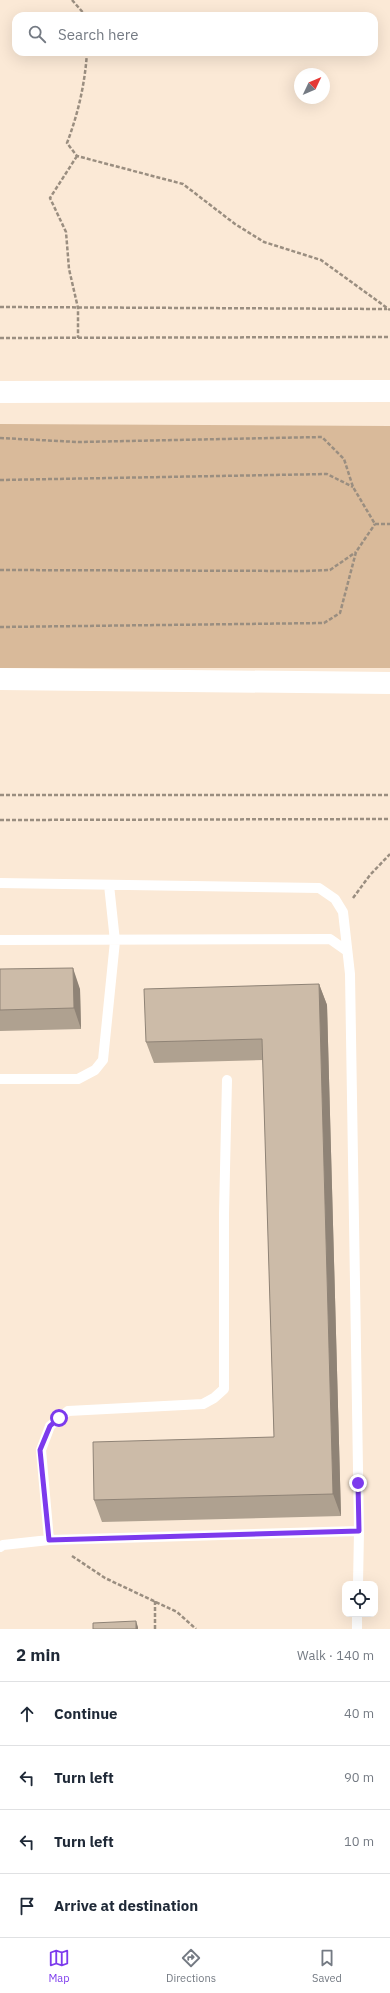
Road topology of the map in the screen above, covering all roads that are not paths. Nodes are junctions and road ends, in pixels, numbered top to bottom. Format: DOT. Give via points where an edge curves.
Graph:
graph roads {
  1 [pos="390,391"];
  2 [pos="0,392"];
  3 [pos="0,679"];
  4 [pos="390,683"];
  5 [pos="0,883"];
  6 [pos="109,885"];
  7 [pos="0,940"];
  8 [pos="115,941"];
  9 [pos="347,951"];
  10 [pos="0,1079"];
  11 [pos="227,1080"];
  12 [pos="359,1531"];
  13 [pos="49,1540"];
  14 [pos="0,1547"];
  15 [pos="358,1581"];
  16 [pos="357,1617"];
  17 [pos="357,1629"];
  1 -- 2 [label="main road"];
  3 -- 4 [label="main road"];
  5 -- 6 [label="lane"];
  6 -- 8 [label="lane"];
  6 -- 9 [label="lane" via="319,888 335,898 343,912"];
  7 -- 8 [label="lane"];
  8 -- 9 [label="lane" via="330,939"];
  8 -- 10 [label="lane" via="103,1060 95,1070 78,1079"];
  9 -- 12 [label="lane" via="350,974"];
  11 -- 13 [label="lane" via="224,1389 203,1404 68,1411 50,1426 40,1450"];
  12 -- 13 [label="lane"];
  12 -- 15 [label="lane"];
  13 -- 14 [label="lane"];
  16 -- 17 [label="lane"];
}
